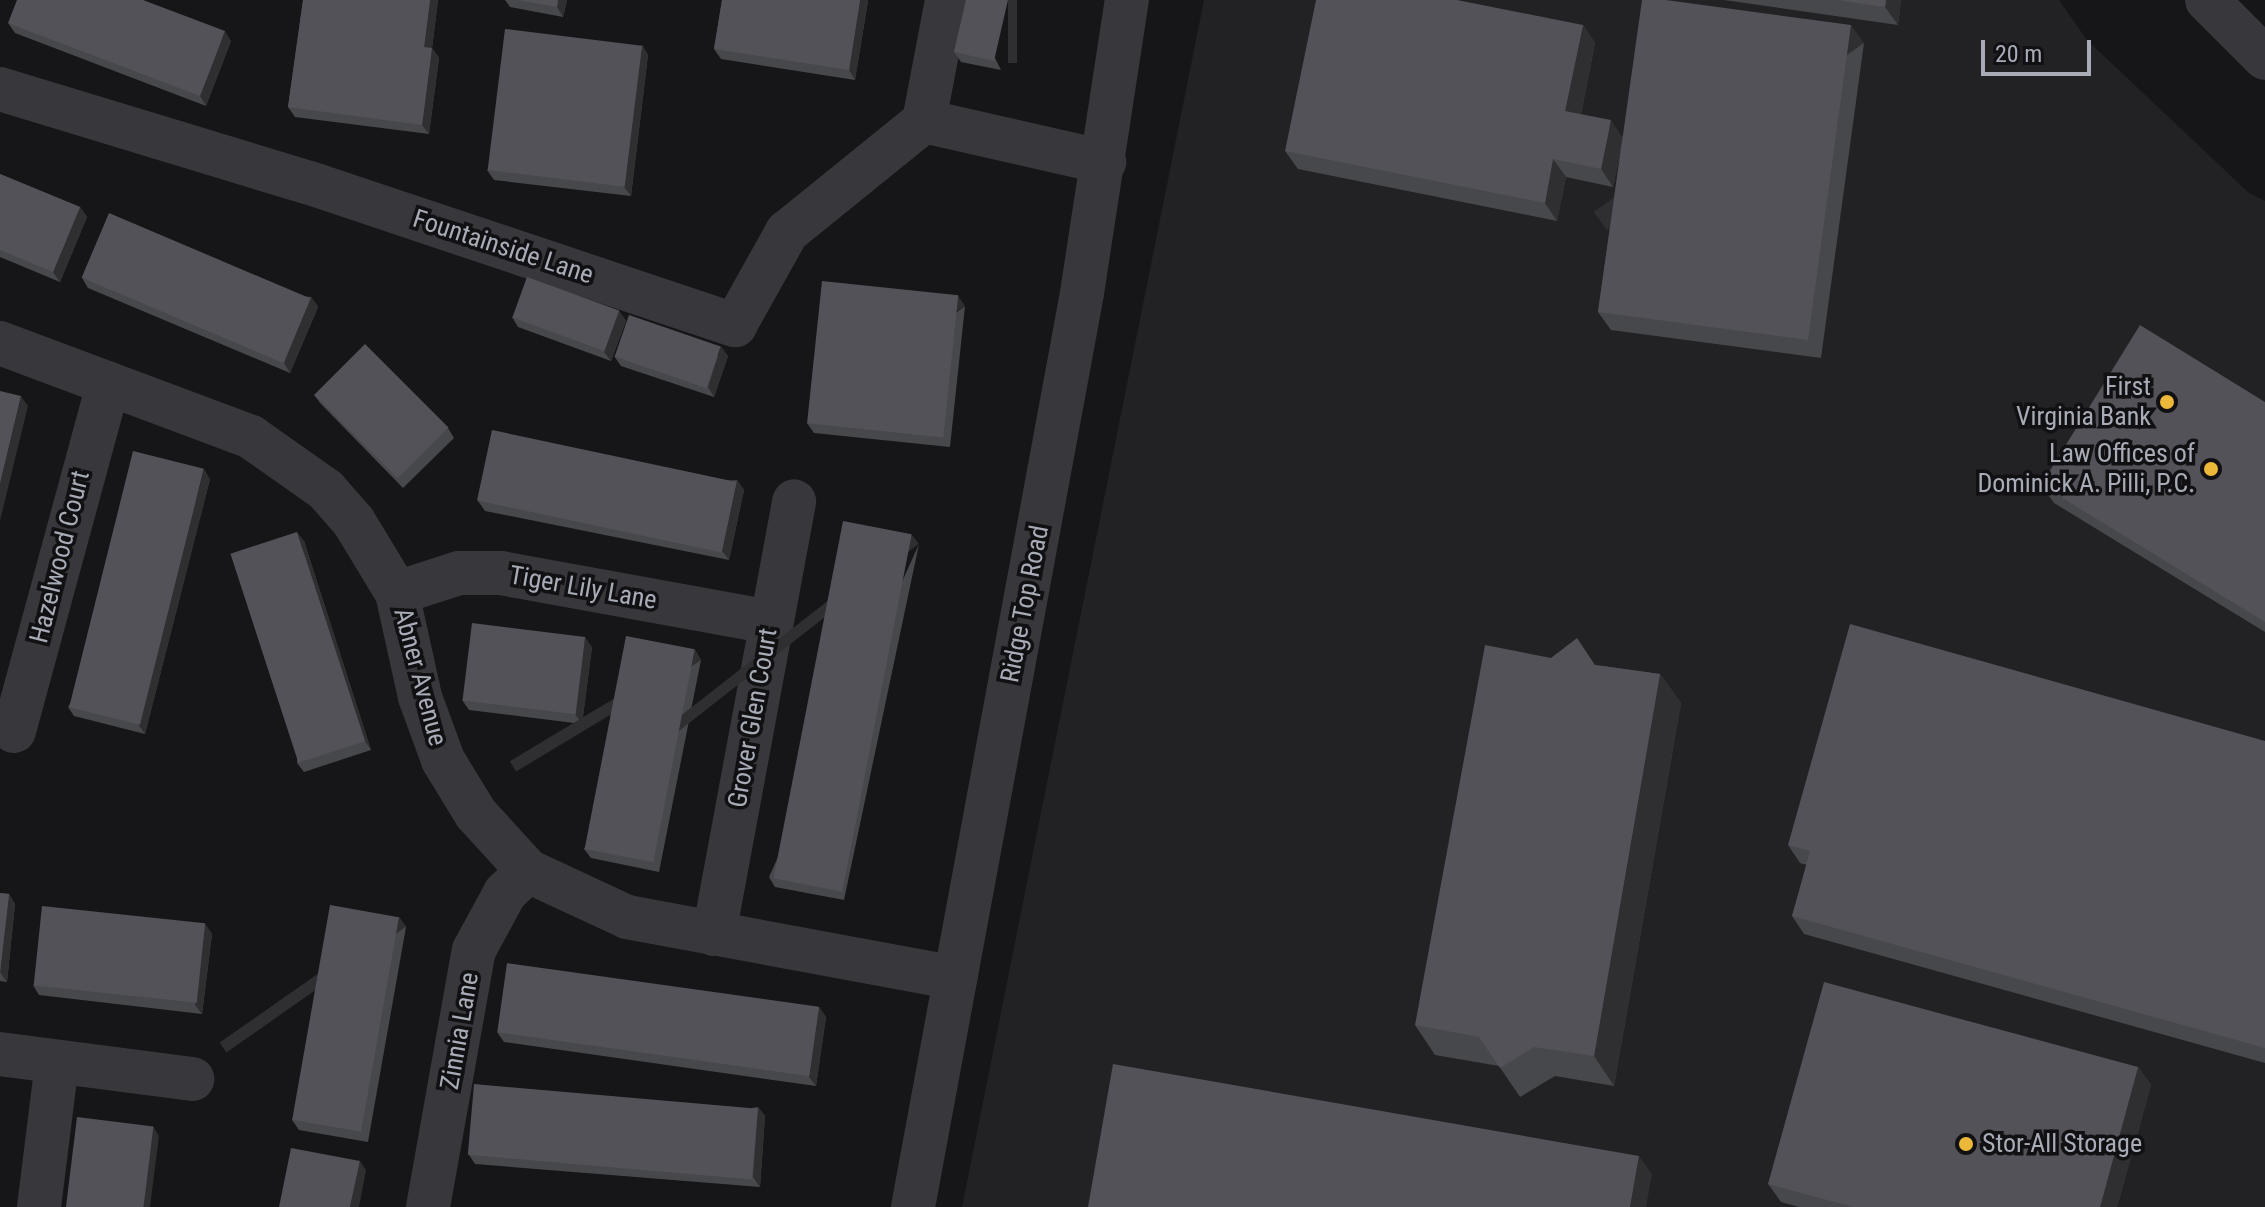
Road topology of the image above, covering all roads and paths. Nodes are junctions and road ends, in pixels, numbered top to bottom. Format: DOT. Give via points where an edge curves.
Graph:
graph roads {
  1 [pos="947,0"];
  2 [pos="1127,0"];
  3 [pos="2207,0"];
  4 [pos="2265,58"];
  5 [pos="0,89"];
  6 [pos="924,121"];
  7 [pos="1104,162"];
  8 [pos="0,343"];
  9 [pos="108,384"];
  10 [pos="794,501"];
  11 [pos="397,593"];
  12 [pos="770,622"];
  13 [pos="14,731"];
  14 [pos="528,871"];
  15 [pos="714,934"];
  16 [pos="955,978"];
  17 [pos="0,1054"];
  18 [pos="57,1063"];
  19 [pos="192,1079"];
  20 [pos="39,1207"];
  21 [pos="428,1207"];
  22 [pos="913,1207"];
  1 -- 6 [label="street"];
  2 -- 7 [label="street, Ridge Top Road"];
  3 -- 4 [label="street"];
  5 -- 6 [label="street, Fountainside Lane" via="319,186 735,325 787,232"];
  6 -- 7 [label="street"];
  7 -- 16 [label="street, Ridge Top Road"];
  8 -- 9 [label="street, Abner Avenue"];
  9 -- 11 [label="street, Abner Avenue" via="251,437 293,462 354,522"];
  9 -- 13 [label="street, Hazelwood Court"];
  10 -- 12 [label="street, Grover Glen Court"];
  11 -- 12 [label="street, Tiger Lily Lane" via="459,573 501,573"];
  11 -- 14 [label="street, Abner Avenue" via="420,697 443,760 476,814"];
  12 -- 15 [label="street, Grover Glen Court"];
  14 -- 15 [label="street, Abner Avenue" via="627,917"];
  14 -- 21 [label="street, Zinnia Lane" via="505,893 474,950"];
  15 -- 16 [label="street, Abner Avenue"];
  16 -- 22 [label="street, Ridge Top Road"];
  17 -- 18 [label="street"];
  18 -- 19 [label="street"];
  18 -- 20 [label="street"];
}
